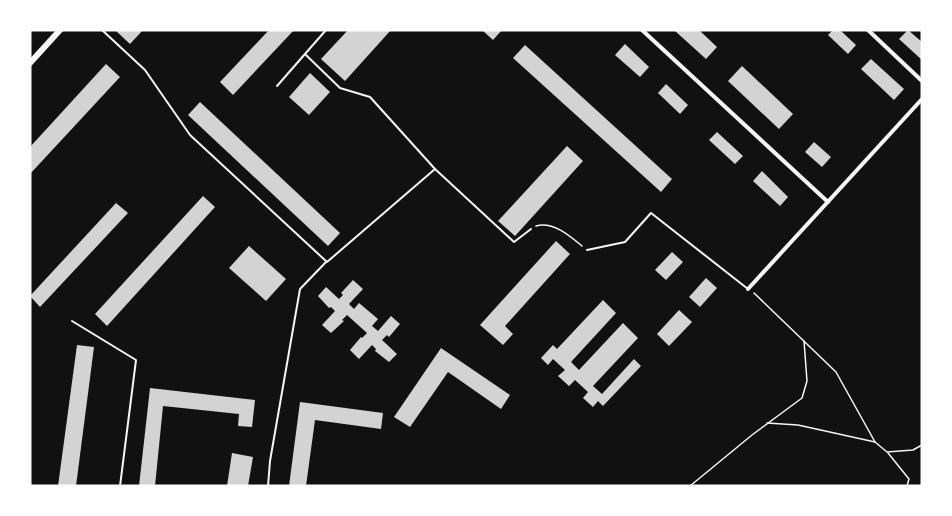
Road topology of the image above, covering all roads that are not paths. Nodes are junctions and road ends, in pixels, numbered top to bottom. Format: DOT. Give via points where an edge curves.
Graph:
graph roads {
  1 [pos="60,30"];
  2 [pos="102,30"];
  3 [pos="326,30"];
  4 [pos="642,30"];
  5 [pos="868,30"];
  6 [pos="306,56"];
  7 [pos="30,63"];
  8 [pos="922,81"];
  9 [pos="277,86"];
  10 [pos="922,99"];
  11 [pos="435,168"];
  12 [pos="828,202"];
  13 [pos="531,229"];
  14 [pos="587,250"];
  15 [pos="327,262"];
  16 [pos="748,289"];
  17 [pos="72,321"];
  18 [pos="120,486"];
  19 [pos="268,486"];
  1 -- 7 [label="main road"];
  2 -- 15 [label="lane" via="145,70 190,135"];
  3 -- 6 [label="lane"];
  4 -- 12 [label="street"];
  5 -- 8 [label="street"];
  6 -- 9 [label="lane"];
  6 -- 11 [label="lane" via="340,88 370,97"];
  10 -- 12 [label="street"];
  11 -- 13 [label="lane" via="514,242"];
  11 -- 15 [label="lane"];
  12 -- 16 [label="street"];
  14 -- 16 [label="lane" via="625,242 651,213"];
  15 -- 19 [label="lane" via="300,289"];
  17 -- 18 [label="lane" via="136,360"];
}
